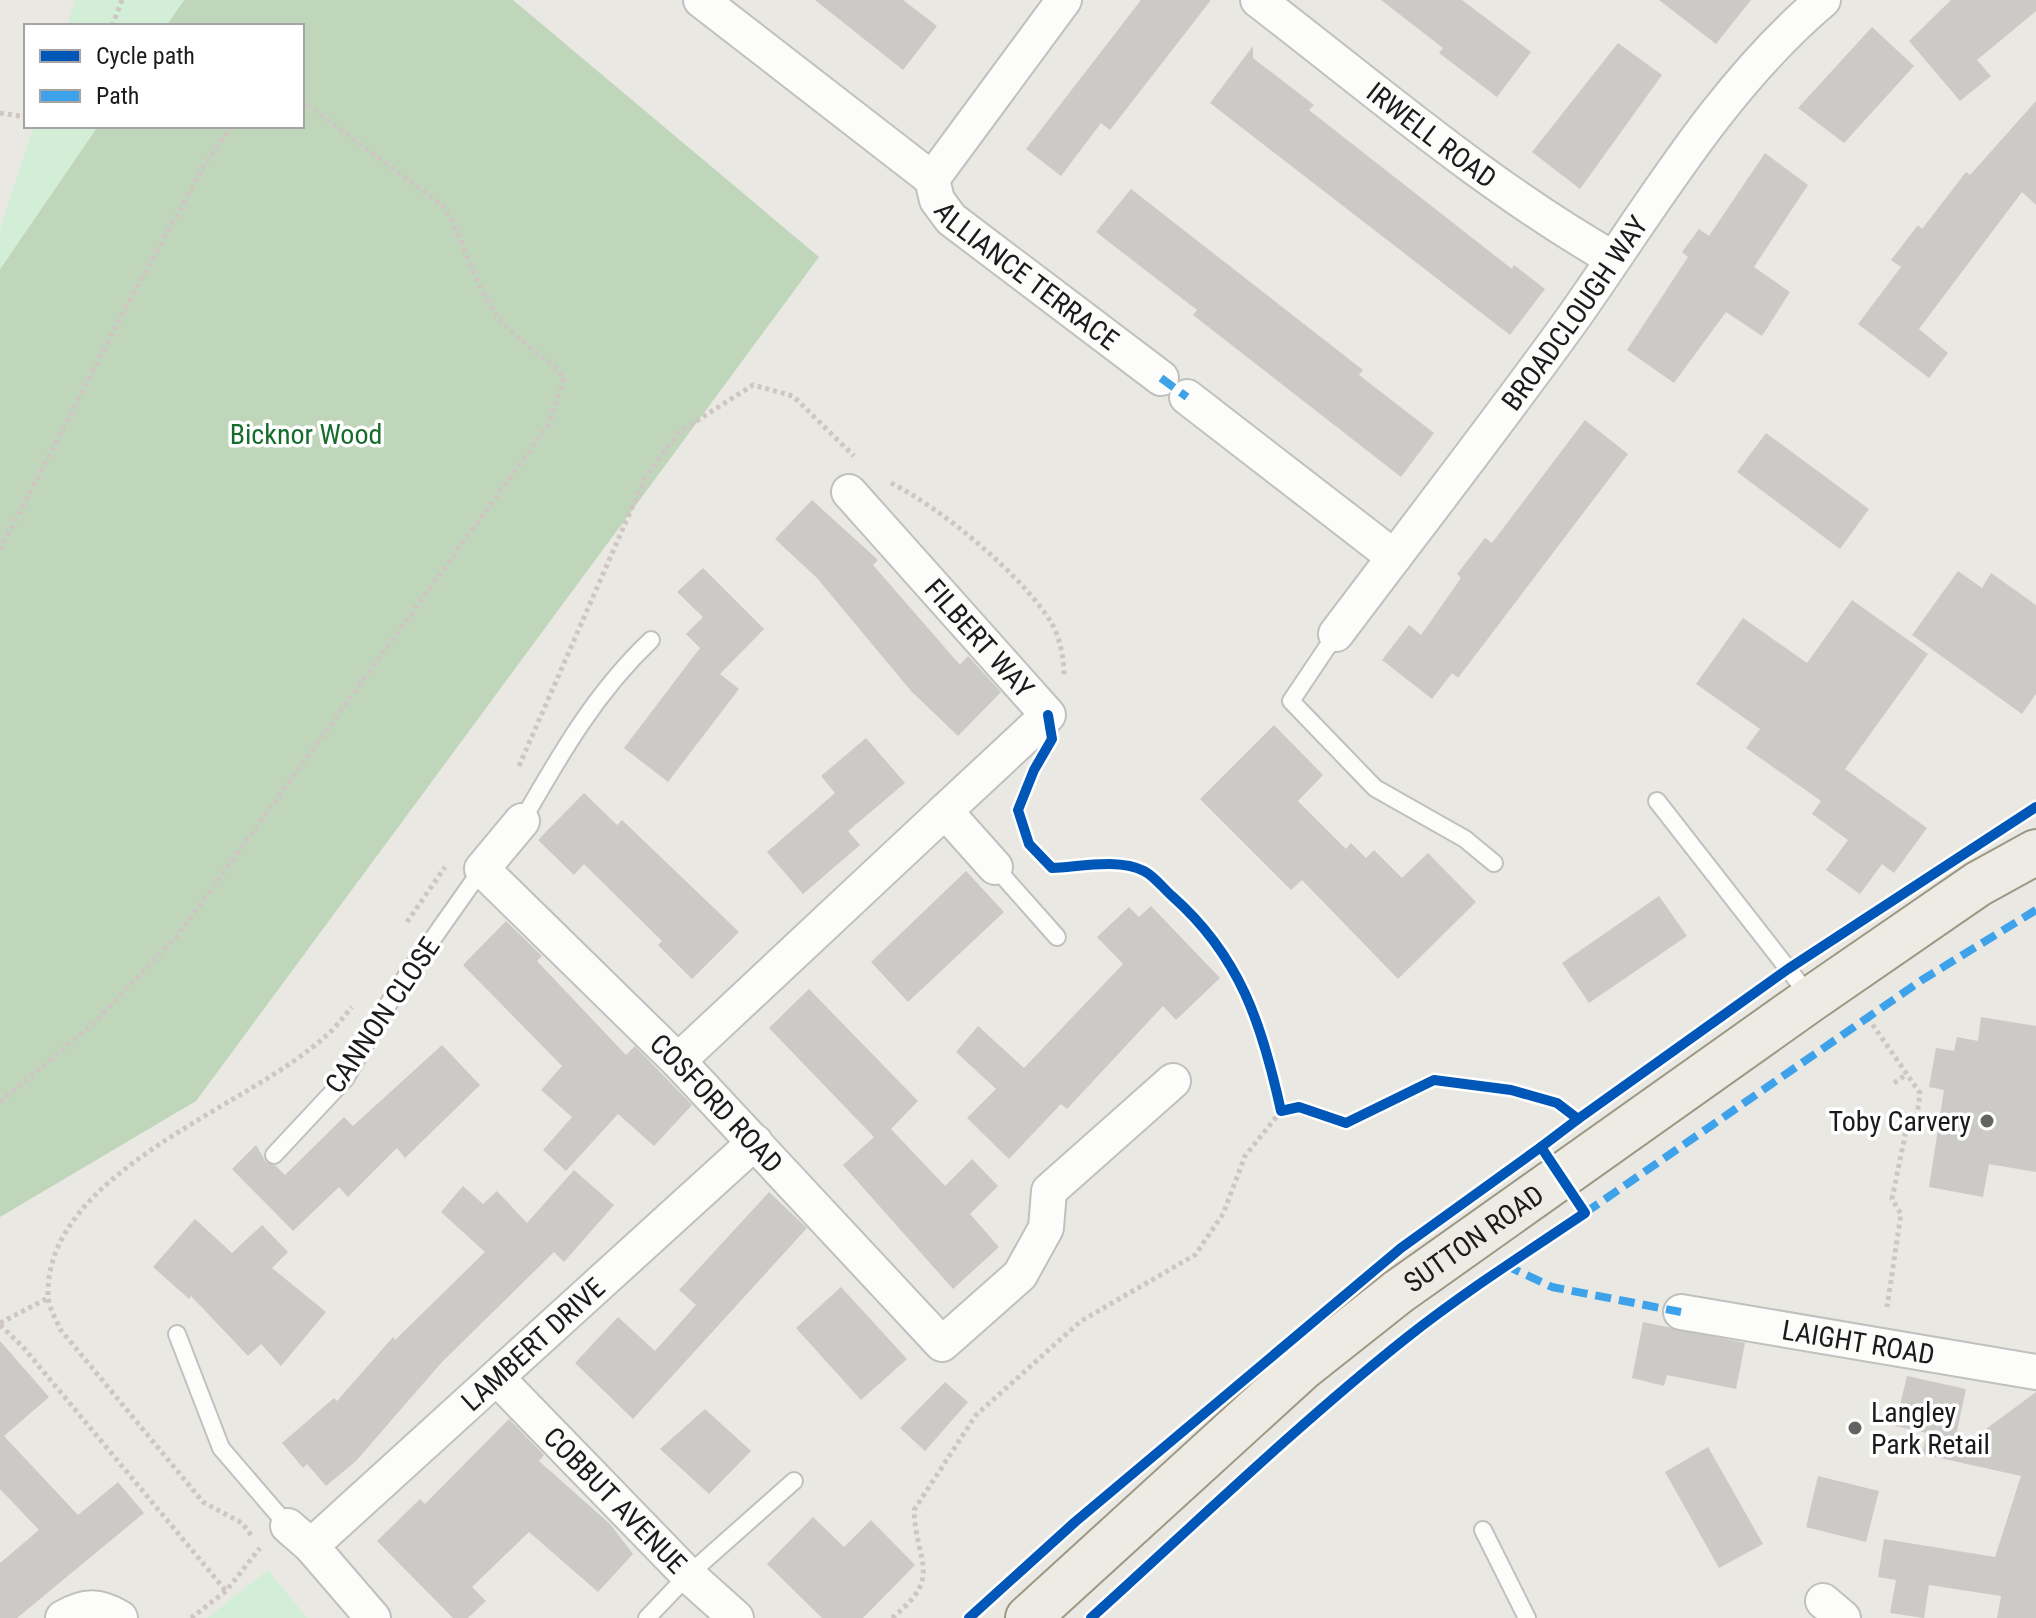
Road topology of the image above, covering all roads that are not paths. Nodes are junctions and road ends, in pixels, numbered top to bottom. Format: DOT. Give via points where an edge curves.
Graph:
graph roads {
  1 [pos="701,0"];
  2 [pos="1064,0"];
  3 [pos="1258,0"];
  4 [pos="1823,0"];
  5 [pos="932,179"];
  6 [pos="1612,258"];
  7 [pos="849,492"];
  8 [pos="1394,557"];
  9 [pos="1336,634"];
  10 [pos="651,640"];
  11 [pos="1657,801"];
  12 [pos="945,811"];
  13 [pos="522,821"];
  14 [pos="2036,852"];
  15 [pos="1494,863"];
  16 [pos="995,867"];
  17 [pos="482,869"];
  18 [pos="1057,937"];
  19 [pos="1811,999"];
  20 [pos="678,1061"];
  21 [pos="1173,1081"];
  22 [pos="755,1142"];
  23 [pos="274,1155"];
  24 [pos="1681,1312"];
  25 [pos="177,1334"];
  26 [pos="2036,1372"];
  27 [pos="497,1378"];
  28 [pos="794,1481"];
  29 [pos="1483,1530"];
  30 [pos="300,1536"];
  31 [pos="688,1575"];
  32 [pos="63,1618"];
  33 [pos="120,1618"];
  34 [pos="373,1618"];
  35 [pos="647,1618"];
  36 [pos="736,1618"];
  37 [pos="1028,1618"];
  38 [pos="1527,1618"];
  1 -- 5 [label="street"];
  2 -- 5 [label="street, ALLIANCE TERRACE"];
  3 -- 6 [label="street, IRWELL ROAD" via="1443,142"];
  4 -- 6 [label="street, BROADCLOUGH WAY" via="1774,45"];
  5 -- 8 [label="street, ALLIANCE TERRACE" via="937,200 951,219"];
  6 -- 8 [label="street, BROADCLOUGH WAY"];
  7 -- 12 [label="street, FILBERT WAY" via="1048,715"];
  8 -- 9 [label="street, BROADCLOUGH WAY"];
  9 -- 15 [label="lane" via="1291,701 1375,788 1465,839"];
  10 -- 13 [label="lane" via="616,673 583,716"];
  11 -- 19 [label="lane"];
  12 -- 16 [label="street"];
  12 -- 20 [label="street, FILBERT WAY"];
  13 -- 17 [label="street"];
  14 -- 19 [label="main road, SUTTON ROAD" via="1978,884"];
  16 -- 18 [label="lane"];
  17 -- 20 [label="street, COSFORD ROAD"];
  17 -- 23 [label="lane, CANNON CLOSE" via="396,991 345,1079"];
  19 -- 37 [label="main road, SUTTON ROAD" via="1398,1292 1302,1368"];
  20 -- 22 [label="street, COSFORD ROAD"];
  21 -- 22 [label="street, COSFORD ROAD" via="1049,1191 1046,1228 1020,1275 942,1344"];
  22 -- 27 [label="street, LAMBERT DRIVE"];
  24 -- 26 [label="street, LAIGHT ROAD"];
  25 -- 30 [label="lane" via="221,1448"];
  27 -- 30 [label="street, LAMBERT DRIVE"];
  27 -- 31 [label="street, COBBUT AVENUE"];
  28 -- 31 [label="lane"];
  29 -- 38 [label="lane"];
  30 -- 34 [label="street"];
  31 -- 35 [label="lane"];
  31 -- 36 [label="street, COBBUT AVENUE"];
  32 -- 33 [label="street" via="79,1609 101,1607"];
}
